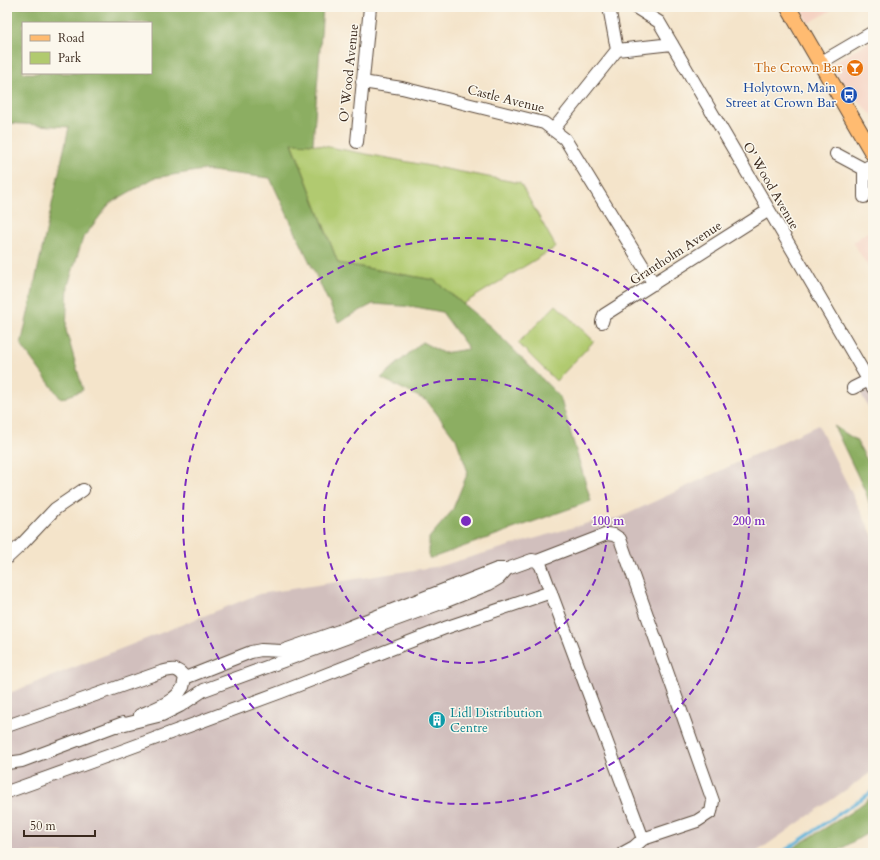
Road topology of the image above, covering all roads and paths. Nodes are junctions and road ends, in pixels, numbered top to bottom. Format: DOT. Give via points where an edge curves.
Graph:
graph roads {
  1 [pos="370,7"];
  2 [pos="608,7"];
  3 [pos="635,7"];
  4 [pos="788,7"];
  5 [pos="873,32"];
  6 [pos="672,44"];
  7 [pos="617,50"];
  8 [pos="820,63"];
  9 [pos="362,82"];
  10 [pos="554,130"];
  11 [pos="869,137"];
  12 [pos="357,142"];
  13 [pos="836,154"];
  14 [pos="873,154"];
  15 [pos="869,166"];
  16 [pos="864,197"];
  17 [pos="769,210"];
  18 [pos="654,284"];
  19 [pos="602,322"];
  20 [pos="871,382"];
  21 [pos="853,388"];
  22 [pos="83,490"];
  23 [pos="7,558"];
  24 [pos="537,561"];
  25 [pos="507,569"];
  26 [pos="551,592"];
  27 [pos="184,682"];
  28 [pos="204,690"];
  29 [pos="7,726"];
  30 [pos="117,726"];
  31 [pos="22,761"];
  32 [pos="7,763"];
  33 [pos="7,769"];
  34 [pos="7,792"];
  35 [pos="643,839"];
  36 [pos="623,853"];
  1 -- 9 [label="street, O' Wood Avenue"];
  2 -- 7 [label="street"];
  3 -- 6 [label="street, O' Wood Avenue" via="659,22"];
  4 -- 8 [label="main road"];
  5 -- 8 [label="street"];
  6 -- 7 [label="street"];
  6 -- 17 [label="street, O' Wood Avenue"];
  7 -- 10 [label="street"];
  8 -- 11 [label="main road"];
  9 -- 10 [label="street, Castle Avenue" via="402,88 544,123"];
  9 -- 12 [label="street, O' Wood Avenue"];
  10 -- 18 [label="street, Castle Avenue" via="565,139"];
  11 -- 14 [label="main road"];
  13 -- 15 [label="street"];
  15 -- 16 [label="street"];
  17 -- 18 [label="street, Grantholm Avenue"];
  17 -- 20 [label="street, O' Wood Avenue"];
  18 -- 19 [label="street, Grantholm Avenue" via="604,315"];
  20 -- 21 [label="street"];
  22 -- 23 [label="street" via="55,509"];
  24 -- 25 [label="street" via="532,560"];
  24 -- 26 [label="street"];
  24 -- 35 [label="street" via="607,534 620,539 713,801 711,812 697,821"];
  25 -- 27 [label="street" via="497,569 282,651 251,652"];
  25 -- 28 [label="street" via="489,584 444,602"];
  26 -- 34 [label="street" via="445,628 116,754"];
  26 -- 35 [label="street"];
  27 -- 28 [label="street"];
  27 -- 29 [label="street" via="180,671 176,669 161,672"];
  27 -- 30 [label="street" via="178,694 165,703"];
  28 -- 30 [label="street" via="162,715"];
  30 -- 31 [label="street"];
  31 -- 32 [label="street"];
  31 -- 33 [label="street"];
  35 -- 36 [label="street"];
}
